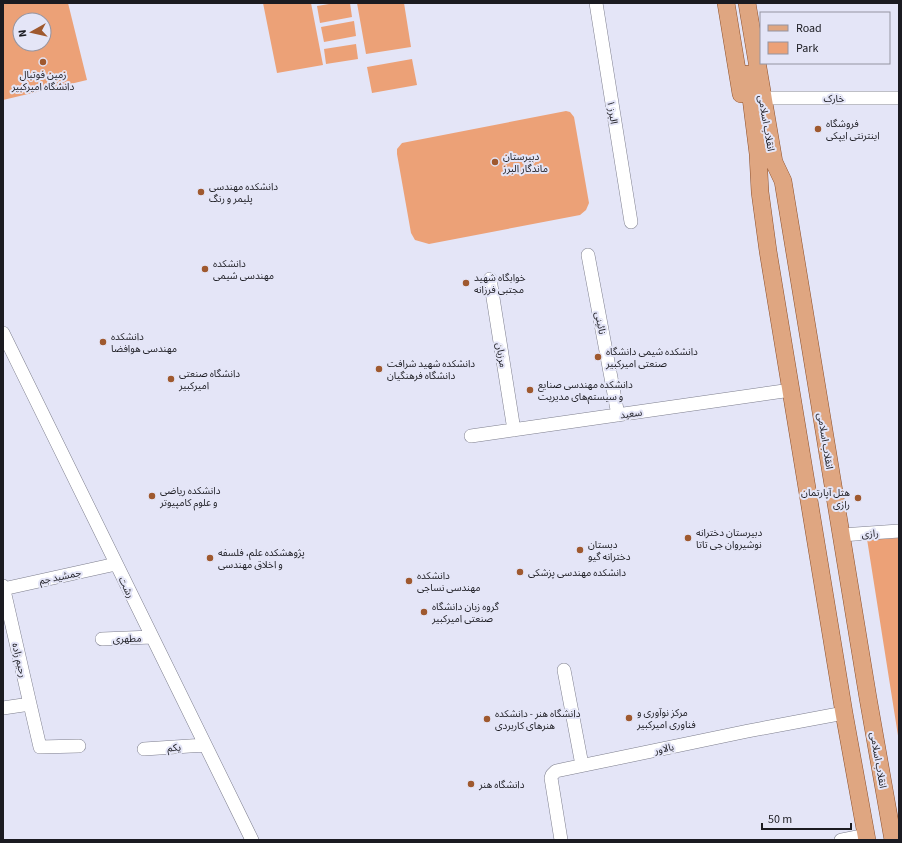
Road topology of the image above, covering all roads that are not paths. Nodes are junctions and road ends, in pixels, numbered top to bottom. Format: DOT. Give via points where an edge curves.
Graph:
graph roads {
  1 [pos="596,3"];
  2 [pos="726,3"];
  3 [pos="737,3"];
  4 [pos="747,3"];
  5 [pos="754,3"];
  6 [pos="753,45"];
  7 [pos="764,64"];
  8 [pos="770,98"];
  9 [pos="899,98"];
  10 [pos="783,181"];
  11 [pos="760,192"];
  12 [pos="631,222"];
  13 [pos="588,255"];
  14 [pos="490,279"];
  15 [pos="3,333"];
  16 [pos="791,390"];
  17 [pos="618,415"];
  18 [pos="514,430"];
  19 [pos="471,436"];
  20 [pos="899,531"];
  21 [pos="841,535"];
  22 [pos="116,564"];
  23 [pos="3,588"];
  24 [pos="152,637"];
  25 [pos="102,639"];
  26 [pos="564,670"];
  27 [pos="30,704"];
  28 [pos="3,708"];
  29 [pos="844,713"];
  30 [pos="204,745"];
  31 [pos="79,746"];
  32 [pos="144,749"];
  33 [pos="582,765"];
  34 [pos="866,837"];
  35 [pos="252,840"];
  36 [pos="561,840"];
  37 [pos="841,840"];
  38 [pos="893,840"];
  1 -- 12 [label="street, البرز ۱"];
  2 -- 11 [label="main road" via="750,154"];
  3 -- 6 [label="main road"];
  4 -- 6 [label="main road"];
  5 -- 6 [label="main road"];
  6 -- 10 [label="main road, انقلاب اسلامی" via="774,162"];
  6 -- 11 [label="main road, انقلاب اسلامی"];
  7 -- 8 [label="main road"];
  8 -- 9 [label="street, خارک"];
  8 -- 10 [label="main road"];
  10 -- 21 [label="main road, انقلاب اسلامی"];
  11 -- 16 [label="main road, انقلاب اسلامی"];
  13 -- 17 [label="street, نائینی"];
  14 -- 18 [label="street, مرزبان"];
  15 -- 22 [label="street, رشت"];
  16 -- 17 [label="street, سعید"];
  16 -- 29 [label="main road, انقلاب اسلامی"];
  17 -- 18 [label="street, سعید"];
  18 -- 19 [label="street, سعید"];
  20 -- 21 [label="street, رازی"];
  21 -- 38 [label="main road, انقلاب اسلامی"];
  22 -- 23 [label="street, جمشید جم"];
  22 -- 24 [label="street, رشت"];
  23 -- 27 [label="street, رحیم زاده"];
  24 -- 25 [label="street, مطهری"];
  24 -- 30 [label="street, رشت"];
  26 -- 33 [label="street"];
  27 -- 28 [label="street"];
  27 -- 31 [label="street, رحیم زاده" via="40,747"];
  29 -- 33 [label="street, بالاور"];
  29 -- 34 [label="main road, انقلاب اسلامی"];
  30 -- 32 [label="street, یکم"];
  30 -- 35 [label="street, رشت"];
  33 -- 36 [label="street, بالاور" via="556,771 552,775"];
  34 -- 37 [label="street"];
}
